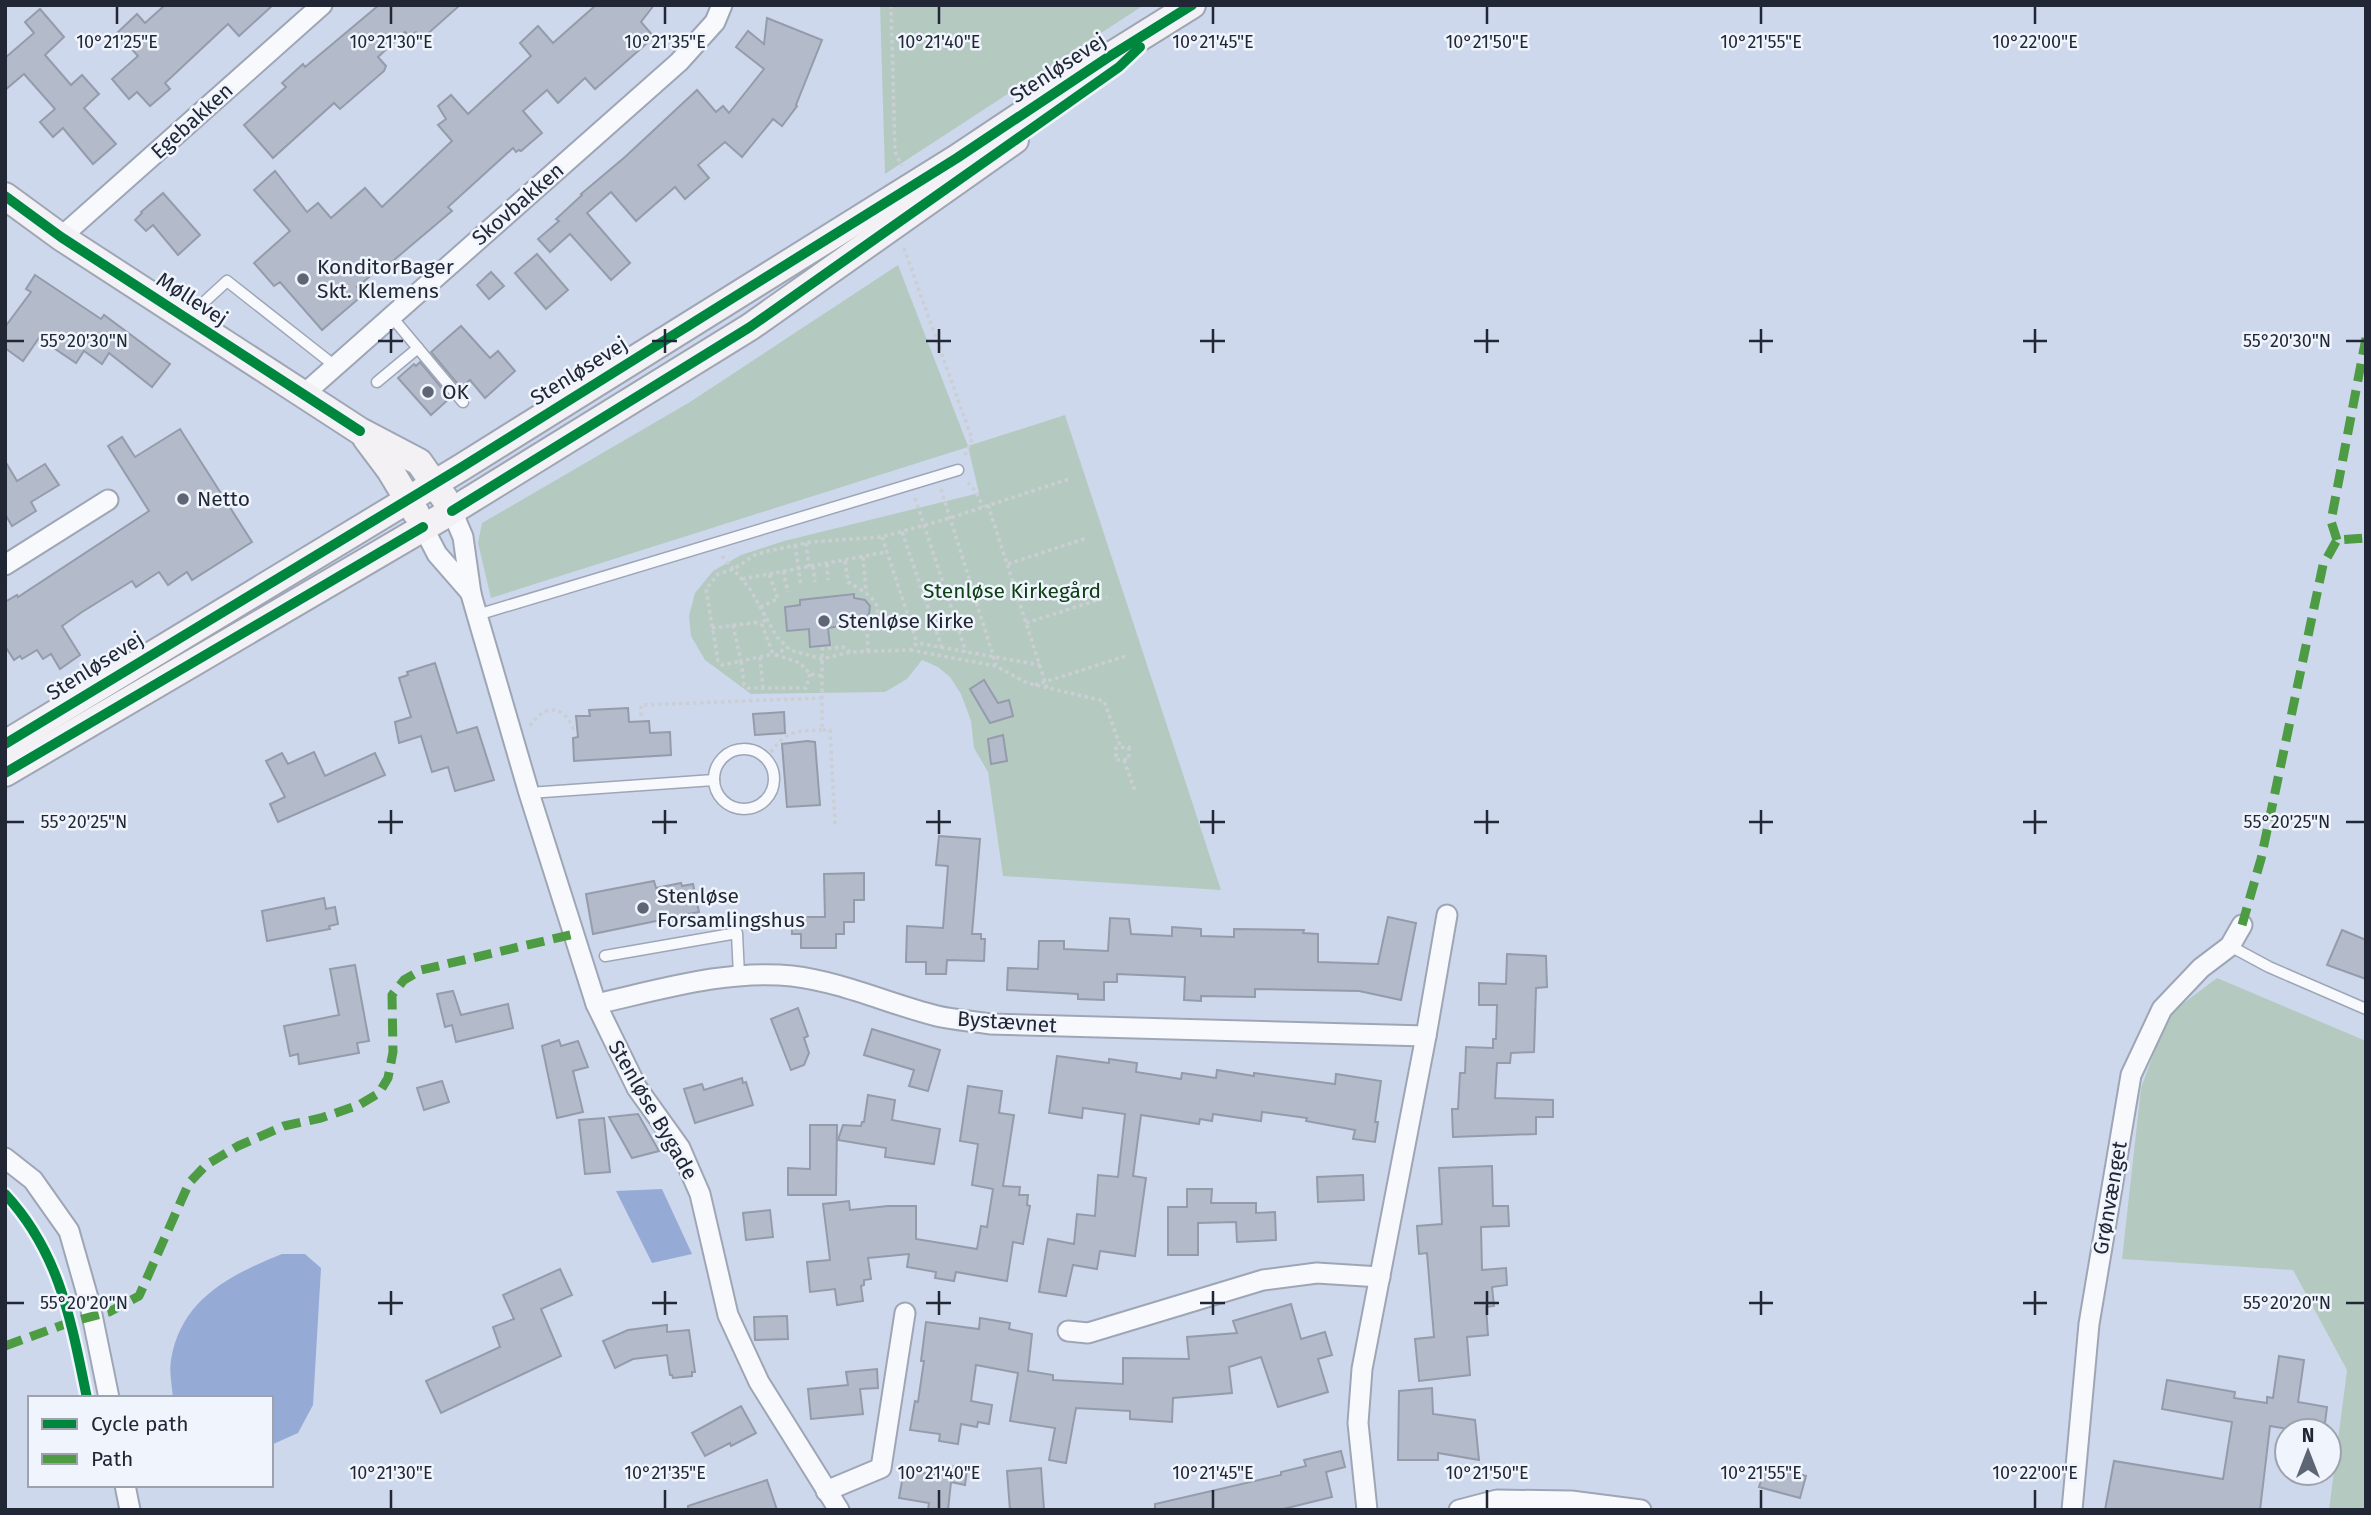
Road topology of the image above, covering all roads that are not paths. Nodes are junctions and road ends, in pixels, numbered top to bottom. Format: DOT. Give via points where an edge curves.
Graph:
graph roads {
  1 [pos="322,5"];
  2 [pos="722,5"];
  3 [pos="1192,5"];
  4 [pos="1169,22"];
  5 [pos="5,196"];
  6 [pos="61,237"];
  7 [pos="391,316"];
  8 [pos="187,318"];
  9 [pos="418,348"];
  10 [pos="335,366"];
  11 [pos="377,382"];
  12 [pos="304,394"];
  13 [pos="463,402"];
  14 [pos="360,431"];
  15 [pos="958,470"];
  16 [pos="435,483"];
  17 [pos="409,499"];
  18 [pos="108,500"];
  19 [pos="452,511"];
  20 [pos="423,527"];
  21 [pos="5,565"];
  22 [pos="471,594"];
  23 [pos="477,615"];
  24 [pos="5,744"];
  25 [pos="5,773"];
  26 [pos="713,780"];
  27 [pos="529,793"];
  28 [pos="1447,915"];
  29 [pos="2242,925"];
  30 [pos="2230,946"];
  31 [pos="605,956"];
  32 [pos="739,976"];
  33 [pos="596,1004"];
  34 [pos="2366,1009"];
  35 [pos="1426,1036"];
  36 [pos="5,1158"];
  37 [pos="1380,1277"];
  38 [pos="905,1313"];
  39 [pos="1068,1331"];
  40 [pos="109,1396"];
  41 [pos="125,1487"];
  42 [pos="826,1492"];
  43 [pos="130,1510"];
  44 [pos="839,1510"];
  45 [pos="1367,1510"];
  46 [pos="1459,1510"];
  47 [pos="1641,1510"];
  48 [pos="2072,1510"];
  1 -- 6 [label="street, Egebakken"];
  2 -- 7 [label="street, Skovbakken" via="715,22 679,62"];
  3 -- 4 [label="street, Stenløsevej"];
  4 -- 16 [label="street, Stenløsevej"];
  4 -- 19 [label="street, Stenløsevej" via="1119,66 750,327"];
  5 -- 6 [label="street, Møllevej"];
  6 -- 8 [label="street, Møllevej"];
  7 -- 9 [label="lane"];
  7 -- 10 [label="street, Skovbakken"];
  8 -- 10 [label="lane" via="227,281"];
  8 -- 12 [label="street, Møllevej"];
  9 -- 11 [label="lane"];
  9 -- 13 [label="lane"];
  10 -- 12 [label="street, Skovbakken"];
  12 -- 14 [label="street, Møllevej"];
  14 -- 16 [label="street, Møllevej" via="419,462"];
  14 -- 17 [label="street, Møllevej"];
  15 -- 23 [label="lane"];
  16 -- 17 [label="street, Stenløsevej"];
  16 -- 19 [label="street, Møllevej"];
  17 -- 20 [label="street, Møllevej"];
  17 -- 24 [label="street, Stenløsevej"];
  18 -- 21 [label="street"];
  19 -- 20 [label="street, Stenløsevej"];
  19 -- 22 [label="street, Stenløse Bygade" via="463,537"];
  20 -- 22 [label="street, Stenløse Bygade" via="437,554"];
  20 -- 25 [label="street, Stenløsevej"];
  22 -- 23 [label="street, Stenløse Bygade"];
  23 -- 27 [label="street, Stenløse Bygade"];
  26 -- 26 [label="lane" via="722,758 744,748 767,758 775,779 766,800 744,810 723,801"];
  26 -- 27 [label="lane"];
  27 -- 33 [label="street, Stenløse Bygade"];
  28 -- 35 [label="street"];
  29 -- 30 [label="street, Grønvænget"];
  30 -- 34 [label="lane"];
  30 -- 48 [label="street, Grønvænget" via="2201,968 2162,1009 2131,1075 2089,1324"];
  31 -- 32 [label="lane" via="737,933"];
  32 -- 33 [label="street, Bystævnet"];
  32 -- 35 [label="street, Bystævnet" via="792,976 938,1016 990,1024"];
  33 -- 42 [label="street, Stenløse Bygade" via="637,1088 680,1148 700,1194 728,1315 759,1382"];
  35 -- 37 [label="street"];
  36 -- 40 [label="street" via="33,1180 69,1231"];
  37 -- 39 [label="street" via="1317,1273 1263,1280 1088,1333"];
  37 -- 45 [label="street" via="1362,1368 1357,1423"];
  38 -- 42 [label="street" via="881,1468"];
  41 -- 43 [label="street"];
  42 -- 44 [label="street, Stenløse Bygade"];
  46 -- 47 [label="street" via="1497,1500 1571,1501"];
}
